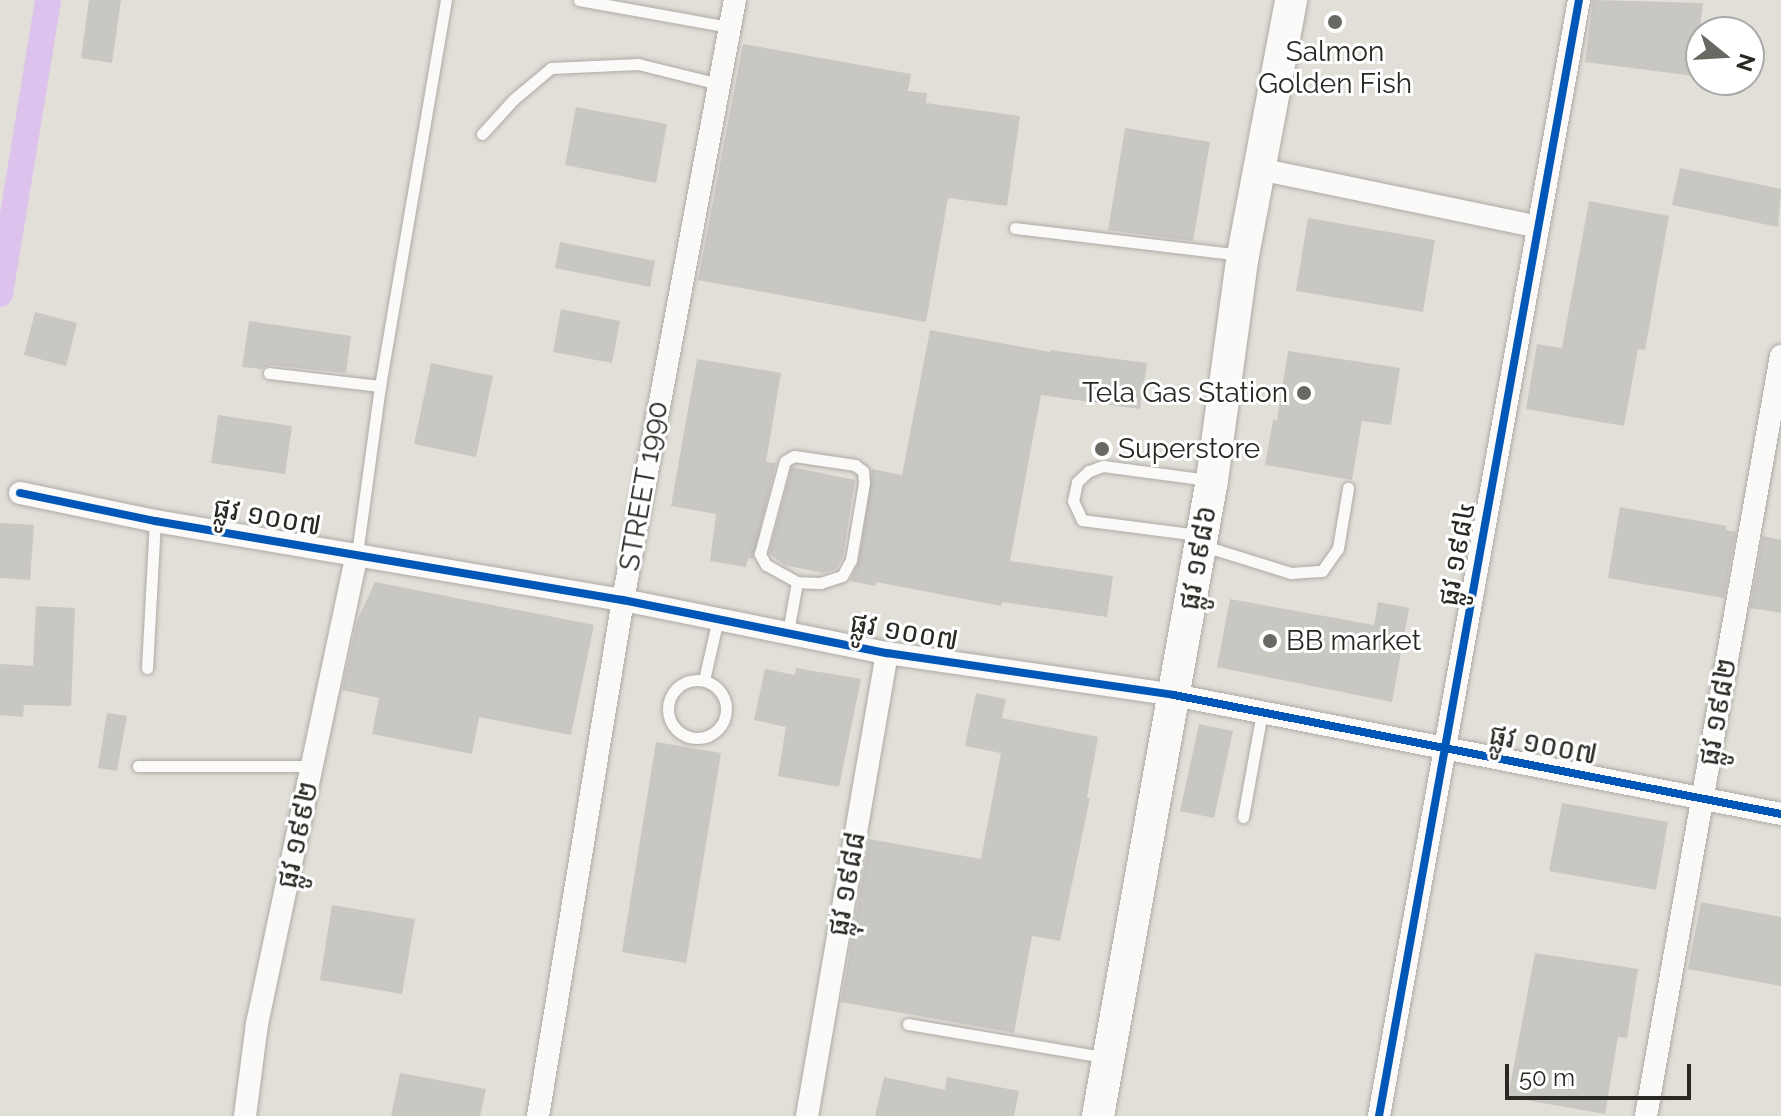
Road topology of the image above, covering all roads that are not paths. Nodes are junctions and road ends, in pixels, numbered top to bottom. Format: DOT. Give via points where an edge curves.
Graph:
graph roads {
  1 [pos="446,0"];
  2 [pos="579,0"];
  3 [pos="735,0"];
  4 [pos="1291,0"];
  5 [pos="1579,0"];
  6 [pos="729,27"];
  7 [pos="719,84"];
  8 [pos="482,134"];
  9 [pos="1259,169"];
  10 [pos="1538,227"];
  11 [pos="1015,228"];
  12 [pos="1243,255"];
  13 [pos="1781,356"];
  14 [pos="269,373"];
  15 [pos="380,386"];
  16 [pos="1212,480"];
  17 [pos="1348,488"];
  18 [pos="20,493"];
  19 [pos="155,521"];
  20 [pos="1201,540"];
  21 [pos="357,554"];
  22 [pos="797,582"];
  23 [pos="623,600"];
  24 [pos="718,619"];
  25 [pos="788,632"];
  26 [pos="887,653"];
  27 [pos="147,668"];
  28 [pos="704,680"];
  29 [pos="1174,695"];
  30 [pos="1262,712"];
  31 [pos="1445,748"];
  32 [pos="138,766"];
  33 [pos="312,766"];
  34 [pos="1702,798"];
  35 [pos="1781,814"];
  36 [pos="1243,817"];
  37 [pos="908,1024"];
  38 [pos="1109,1058"];
  39 [pos="245,1116"];
  40 [pos="538,1116"];
  41 [pos="807,1116"];
  42 [pos="1098,1116"];
  43 [pos="1379,1116"];
  44 [pos="1646,1116"];
  1 -- 15 [label="lane"];
  2 -- 6 [label="lane"];
  3 -- 6 [label="street, STREET 1990"];
  4 -- 9 [label="main road, ផ្លូវ ១៩៨៦"];
  5 -- 10 [label="street, ផ្លូវ ១៩៨៤"];
  6 -- 7 [label="street, STREET 1990"];
  7 -- 8 [label="lane" via="638,64 551,68"];
  7 -- 23 [label="street, STREET 1990"];
  9 -- 10 [label="street"];
  9 -- 12 [label="main road, ផ្លូវ ១៩៨៦"];
  10 -- 31 [label="street, ផ្លូវ ១៩៨៤"];
  11 -- 12 [label="lane"];
  12 -- 16 [label="main road, ផ្លូវ ១៩៨៦"];
  13 -- 34 [label="street, ផ្លូវ ១៩៨២"];
  14 -- 15 [label="lane"];
  15 -- 21 [label="lane"];
  16 -- 20 [label="main road, ផ្លូវ ១៩៨៦"];
  16 -- 20 [label="lane" via="1103,466 1077,482 1073,501 1082,520"];
  17 -- 20 [label="lane" via="1338,548 1322,571 1291,573"];
  18 -- 19 [label="street, ផ្លូវ ១០០៧"];
  19 -- 21 [label="street, ផ្លូវ ១០០៧"];
  19 -- 27 [label="lane"];
  20 -- 29 [label="main road, ផ្លូវ ១៩៨៦"];
  21 -- 23 [label="street, ផ្លូវ ១០០៧"];
  21 -- 33 [label="street, ផ្លូវ ១៩៩២"];
  22 -- 22 [label="lane" via="821,583 842,576 851,560 864,483 863,471 855,465 814,456 785,461 760,554 766,565"];
  22 -- 25 [label="lane"];
  23 -- 24 [label="street, ផ្លូវ ១០០៧"];
  23 -- 40 [label="street, STREET 1990"];
  24 -- 25 [label="street, ផ្លូវ ១០០៧"];
  24 -- 28 [label="lane"];
  25 -- 26 [label="street, ផ្លូវ ១០០៧"];
  26 -- 29 [label="street, ផ្លូវ ១០០៧"];
  26 -- 41 [label="street, ផ្លុវ ១៩៨៨"];
  28 -- 28 [label="lane" via="677,688 668,704 678,731 695,738 713,733 724,717 724,698"];
  29 -- 30 [label="street, ផ្លូវ ១០០៧"];
  29 -- 38 [label="main road, ផ្លូវ ១៩៨៦"];
  30 -- 31 [label="street, ផ្លូវ ១០០៧"];
  30 -- 36 [label="lane"];
  31 -- 34 [label="street, ផ្លូវ ១០០៧"];
  31 -- 43 [label="street, ផ្លូវ ១៩៨៤"];
  32 -- 33 [label="lane"];
  33 -- 39 [label="street, ផ្លូវ ១៩៩២" via="257,1024"];
  34 -- 35 [label="street, ផ្លូវ ១០០៧"];
  34 -- 44 [label="street, ផ្លូវ ១៩៨២"];
  37 -- 38 [label="lane"];
  38 -- 42 [label="main road, ផ្លូវ ១៩៨៦"];
}
